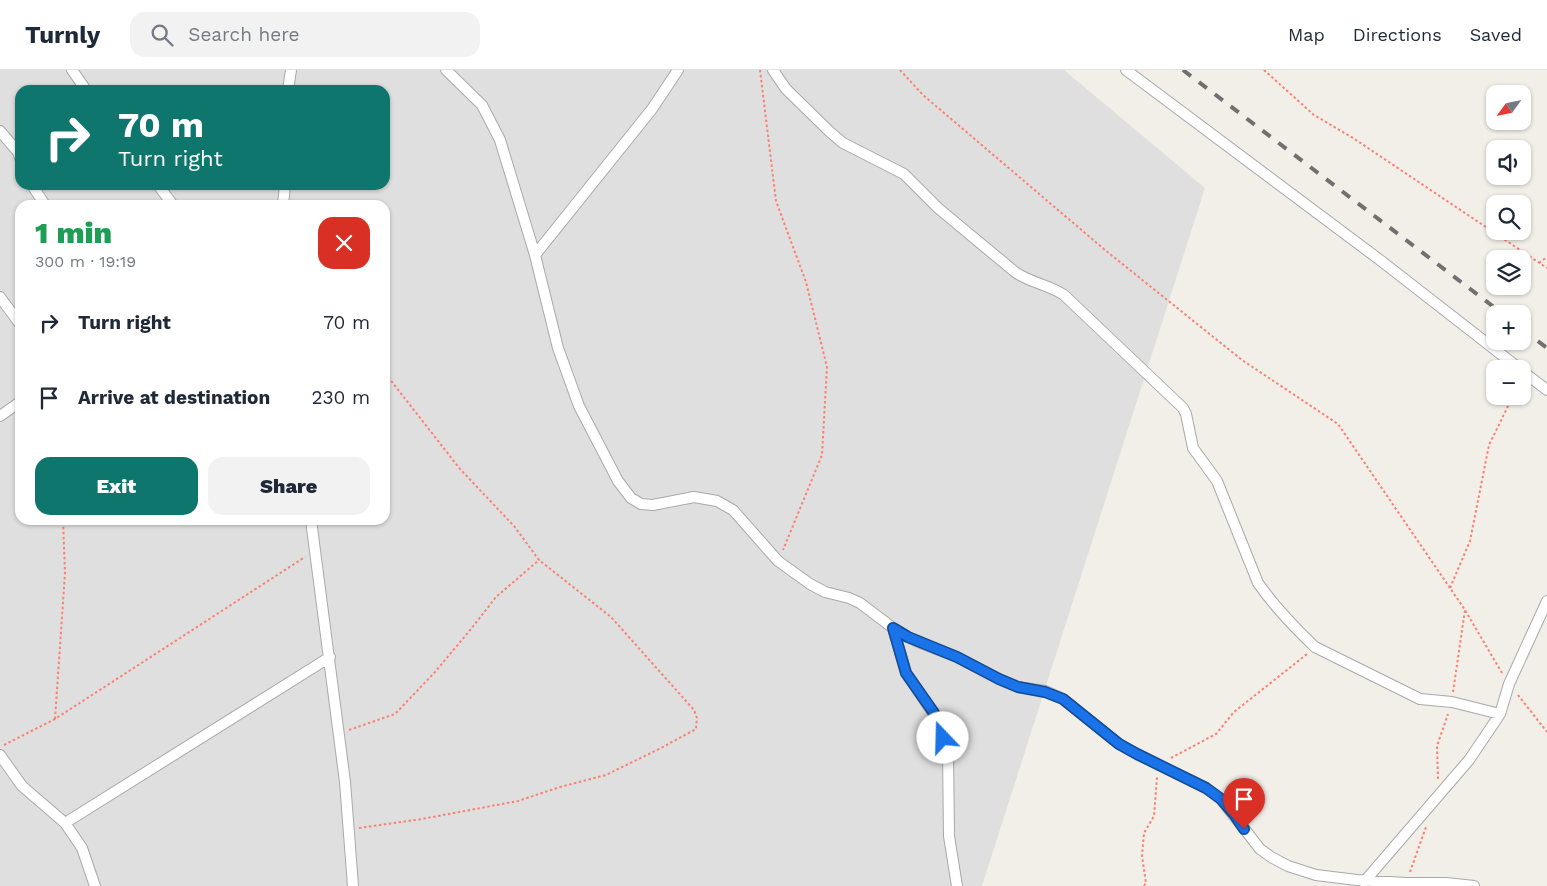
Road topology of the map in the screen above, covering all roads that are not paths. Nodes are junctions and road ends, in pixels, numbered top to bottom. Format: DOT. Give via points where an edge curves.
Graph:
graph roads {
  1 [pos="291,70"];
  2 [pos="446,70"];
  3 [pos="678,70"];
  4 [pos="773,70"];
  5 [pos="1126,70"];
  6 [pos="76,72"];
  7 [pos="83,85"];
  8 [pos="289,85"];
  9 [pos="0,131"];
  10 [pos="15,148"];
  11 [pos="535,255"];
  12 [pos="1,299"];
  13 [pos="15,317"];
  14 [pos="1508,360"];
  15 [pos="1531,378"];
  16 [pos="1547,390"];
  17 [pos="15,406"];
  18 [pos="0,416"];
  19 [pos="312,525"];
  20 [pos="1547,601"];
  21 [pos="893,628"];
  22 [pos="330,657"];
  23 [pos="1500,714"];
  24 [pos="0,755"];
  25 [pos="65,823"];
  26 [pos="1363,883"];
  27 [pos="1406,885"];
  28 [pos="95,886"];
  29 [pos="353,886"];
  30 [pos="957,886"];
  31 [pos="1474,886"];
  1 -- 8 [label="street"];
  2 -- 11 [label="street" via="482,105 500,140"];
  3 -- 11 [label="street" via="630,137"];
  4 -- 23 [label="street" via="786,89 836,138 904,174 938,208 1024,278 1064,295 1183,408 1193,448 1217,481 1258,583 1315,647 1420,699 1452,702"];
  5 -- 14 [label="street"];
  6 -- 7 [label="street"];
  9 -- 10 [label="street"];
  11 -- 21 [label="street" via="558,348 579,406 618,481 631,498 641,504 694,498 717,501 733,510 778,561 794,574 825,592 860,603"];
  12 -- 13 [label="street"];
  15 -- 16 [label="street"];
  17 -- 18 [label="street"];
  19 -- 22 [label="street"];
  20 -- 23 [label="street" via="1509,684"];
  21 -- 26 [label="street" via="1018,687 1063,699 1119,744 1206,788 1221,799 1271,857 1316,875"];
  21 -- 30 [label="street" via="906,673 934,713 948,753 949,836"];
  22 -- 25 [label="street"];
  22 -- 29 [label="street"];
  23 -- 26 [label="street" via="1469,760"];
  24 -- 25 [label="street" via="22,786"];
  25 -- 28 [label="street" via="82,848"];
  26 -- 27 [label="street"];
  27 -- 31 [label="street" via="1446,883"];
}
